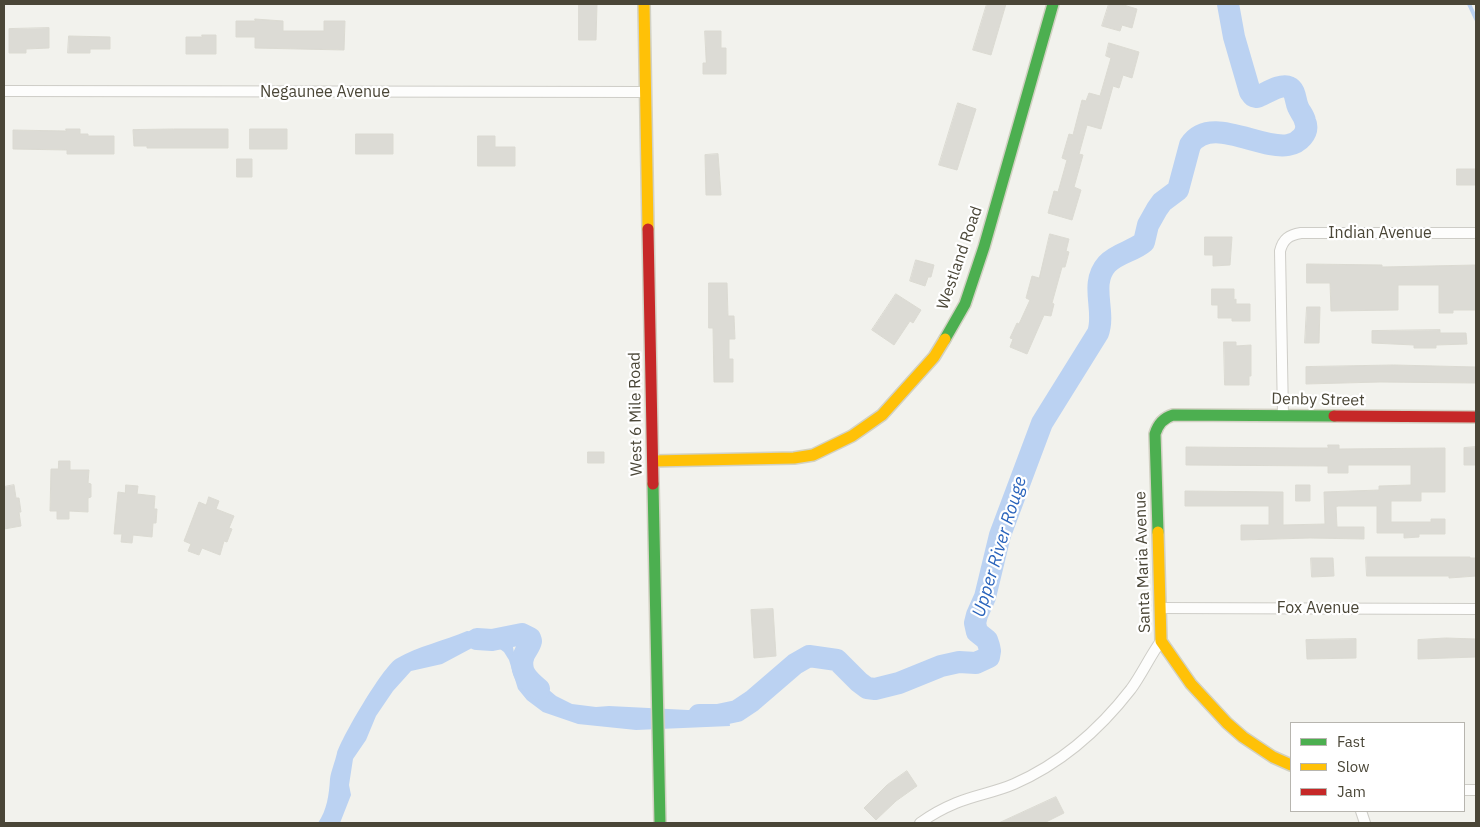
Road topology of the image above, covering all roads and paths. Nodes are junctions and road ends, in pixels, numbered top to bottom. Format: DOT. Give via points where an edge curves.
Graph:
graph roads {
  1 [pos="644,4"];
  2 [pos="1053,4"];
  3 [pos="4,91"];
  4 [pos="646,92"];
  5 [pos="1476,233"];
  6 [pos="1283,416"];
  7 [pos="1476,417"];
  8 [pos="1161,420"];
  9 [pos="653,461"];
  10 [pos="1160,608"];
  11 [pos="1476,608"];
  12 [pos="1161,641"];
  13 [pos="1290,765"];
  14 [pos="660,823"];
  15 [pos="920,823"];
  1 -- 4 [label="street, West 6 Mile Road"];
  2 -- 9 [label="street, Westland Road" via="965,304 934,357 899,397 870,424 813,455"];
  3 -- 4 [label="street, Negaunee Avenue"];
  4 -- 9 [label="street, West 6 Mile Road"];
  5 -- 6 [label="street, Indian Avenue" via="1301,232 1285,239 1280,251"];
  6 -- 7 [label="street, Denby Street"];
  6 -- 8 [label="street, Denby Street" via="1173,415"];
  8 -- 10 [label="street, Santa Maria Avenue" via="1155,434"];
  9 -- 14 [label="street, West 6 Mile Road"];
  10 -- 11 [label="street, Fox Avenue"];
  10 -- 12 [label="street, Santa Maria Avenue"];
  12 -- 13 [label="street, Santa Maria Avenue" via="1191,684 1227,722 1243,737"];
  12 -- 15 [label="street" via="1132,687 1097,727 1066,755 1014,784 958,802"];
}
